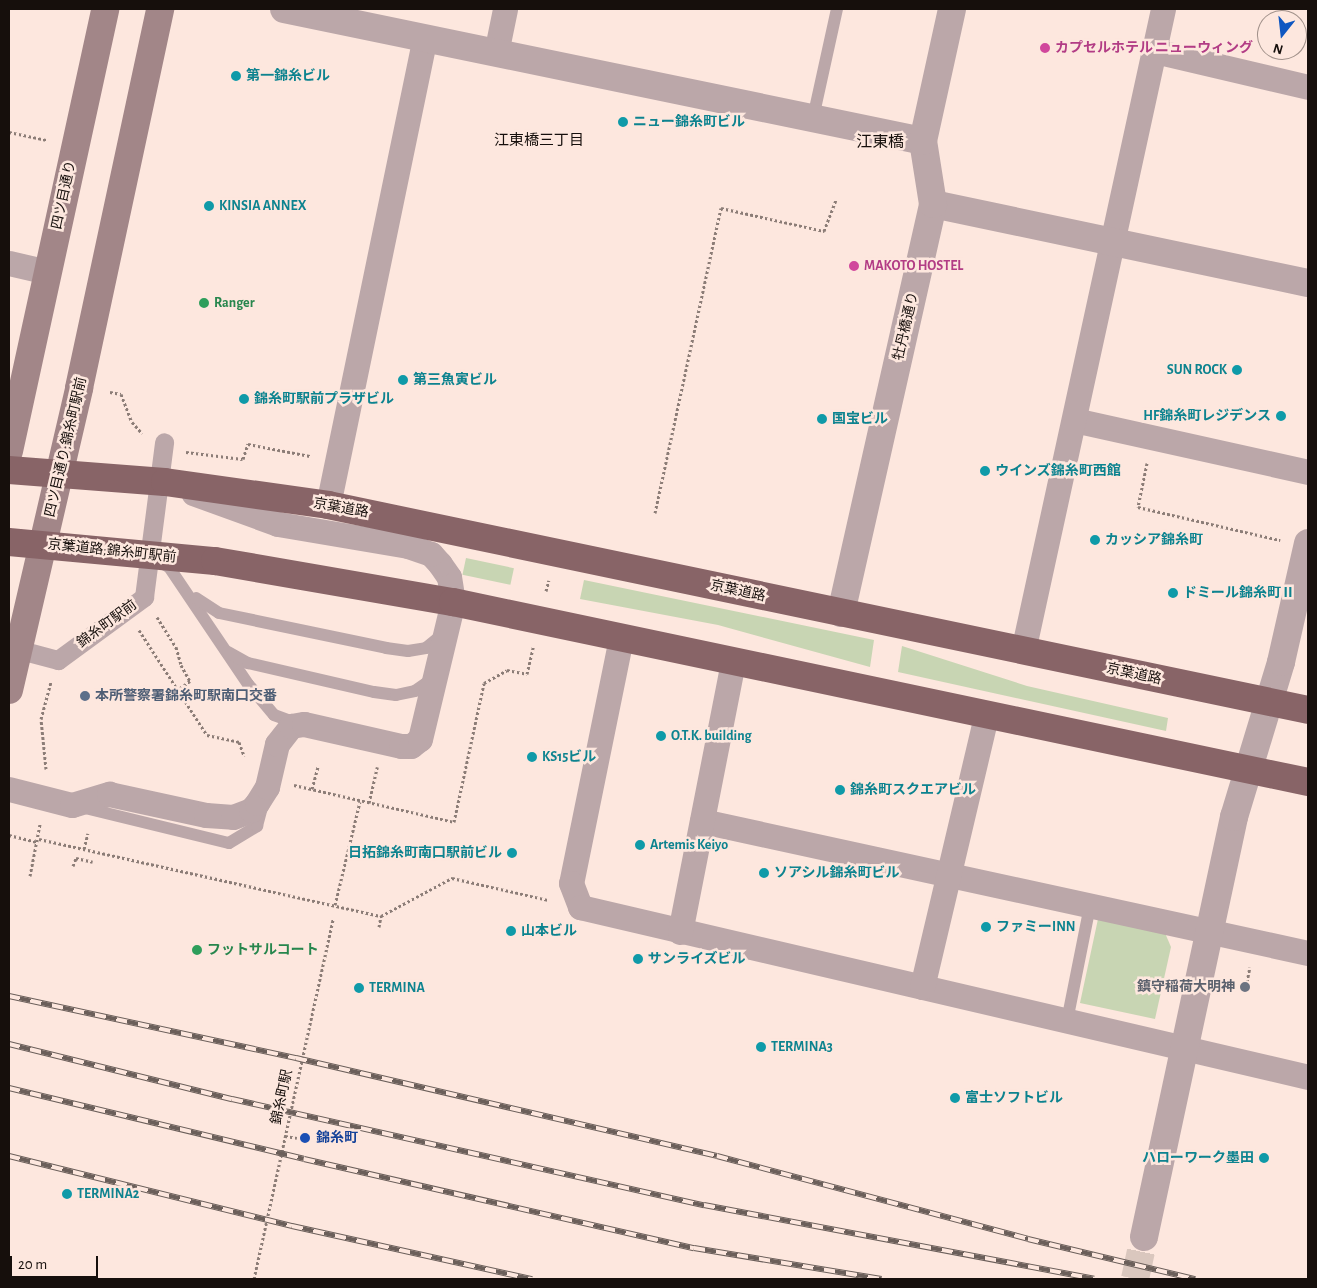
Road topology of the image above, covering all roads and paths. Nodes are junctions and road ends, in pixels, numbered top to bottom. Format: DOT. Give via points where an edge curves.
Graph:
graph roads {
  1 [pos="105,9"];
  2 [pos="160,9"];
  3 [pos="284,9"];
  4 [pos="505,9"];
  5 [pos="837,9"];
  6 [pos="952,9"];
  7 [pos="1163,9"];
  8 [pos="323,13"];
  9 [pos="425,38"];
  10 [pos="1155,51"];
  11 [pos="496,53"];
  12 [pos="1308,87"];
  13 [pos="813,118"];
  14 [pos="9,132"];
  15 [pos="923,141"];
  16 [pos="74,146"];
  17 [pos="836,200"];
  18 [pos="933,204"];
  19 [pos="1114,242"];
  20 [pos="9,263"];
  21 [pos="48,272"];
  22 [pos="1308,283"];
  23 [pos="110,392"];
  24 [pos="1074,420"];
  25 [pos="1153,435"];
  26 [pos="164,446"];
  27 [pos="9,451"];
  28 [pos="313,457"];
  29 [pos="9,470"];
  30 [pos="1308,472"];
  31 [pos="59,474"];
  32 [pos="165,482"];
  33 [pos="328,505"];
  34 [pos="655,513"];
  35 [pos="9,542"];
  36 [pos="43,544"];
  37 [pos="1308,545"];
  38 [pos="84,547"];
  39 [pos="183,587"];
  40 [pos="144,597"];
  41 [pos="453,602"];
  42 [pos="127,610"];
  43 [pos="841,613"];
  44 [pos="447,629"];
  45 [pos="620,638"];
  46 [pos="9,647"];
  47 [pos="223,648"];
  48 [pos="1024,651"];
  49 [pos="58,660"];
  50 [pos="734,662"];
  51 [pos="437,670"];
  52 [pos="9,690"];
  53 [pos="177,690"];
  54 [pos="1267,702"];
  55 [pos="1308,710"];
  56 [pos="986,716"];
  57 [pos="304,724"];
  58 [pos="248,765"];
  59 [pos="378,766"];
  60 [pos="318,767"];
  61 [pos="1246,769"];
  62 [pos="47,775"];
  63 [pos="1308,782"];
  64 [pos="9,789"];
  65 [pos="312,790"];
  66 [pos="360,802"];
  67 [pos="369,803"];
  68 [pos="702,821"];
  69 [pos="40,822"];
  70 [pos="88,833"];
  71 [pos="9,835"];
  72 [pos="39,841"];
  73 [pos="84,849"];
  74 [pos="93,862"];
  75 [pos="73,866"];
  76 [pos="948,875"];
  77 [pos="30,876"];
  78 [pos="335,906"];
  79 [pos="1090,906"];
  80 [pos="580,907"];
  81 [pos="381,916"];
  82 [pos="333,920"];
  83 [pos="379,927"];
  84 [pos="680,932"];
  85 [pos="1209,932"];
  86 [pos="1308,953"];
  87 [pos="922,987"];
  88 [pos="1067,1020"];
  89 [pos="1184,1047"];
  90 [pos="1308,1077"];
  91 [pos="285,1136"];
  92 [pos="297,1138"];
  93 [pos="1144,1237"];
  94 [pos="254,1279"];
  1 -- 16 [label="main road, 四ツ目通り"];
  2 -- 31 [label="main road, 四ツ目通り;錦糸町駅前"];
  3 -- 8 [label="street"];
  4 -- 11 [label="street"];
  5 -- 13 [label="lane"];
  6 -- 15 [label="street, 牡丹橋通り"];
  7 -- 10 [label="street"];
  8 -- 9 [label="street"];
  9 -- 11 [label="street"];
  9 -- 33 [label="street"];
  10 -- 12 [label="street"];
  10 -- 19 [label="street"];
  11 -- 13 [label="street"];
  13 -- 15 [label="street"];
  14 -- 16 [label="path"];
  15 -- 18 [label="street, 牡丹橋通り"];
  16 -- 21 [label="main road, 四ツ目通り"];
  17 -- 34 [label="path" via="824,231 721,208"];
  18 -- 19 [label="street"];
  18 -- 43 [label="street, 牡丹橋通り"];
  19 -- 22 [label="street"];
  19 -- 24 [label="street"];
  20 -- 21 [label="street"];
  21 -- 27 [label="main road, 四ツ目通り"];
  23 -- 26 [label="path" via="121,394 132,422 141,432"];
  24 -- 25 [label="street"];
  24 -- 48 [label="street"];
  25 -- 30 [label="street"];
  25 -- 37 [label="path" via="1138,507"];
  26 -- 28 [label="path" via="243,458 248,444"];
  26 -- 40 [label="street, 錦糸町駅前"];
  29 -- 31 [label="highway"];
  31 -- 32 [label="highway"];
  31 -- 36 [label="main road, 四ツ目通り;錦糸町駅前"];
  32 -- 33 [label="highway, 京葉道路"];
  32 -- 41 [label="street" via="278,524 408,546 431,554 449,577"];
  33 -- 43 [label="highway, 京葉道路"];
  35 -- 36 [label="highway, 京葉道路;錦糸町駅前"];
  36 -- 38 [label="highway, 京葉道路;錦糸町駅前"];
  36 -- 52 [label="main road, 四ツ目通り;錦糸町駅前"];
  37 -- 54 [label="street" via="1281,662"];
  38 -- 39 [label="lane" via="155,560 169,568"];
  38 -- 41 [label="highway, 京葉道路;錦糸町駅前" via="215,561"];
  39 -- 44 [label="lane" via="206,608 219,613 386,648 408,651 426,648"];
  39 -- 47 [label="lane"];
  40 -- 42 [label="street, 錦糸町駅前"];
  40 -- 53 [label="path" via="176,647 180,665 190,681"];
  41 -- 44 [label="street"];
  41 -- 45 [label="highway"];
  42 -- 49 [label="street, 錦糸町駅前"];
  42 -- 53 [label="path"];
  43 -- 48 [label="highway, 京葉道路"];
  44 -- 51 [label="street"];
  45 -- 50 [label="highway"];
  45 -- 80 [label="street" via="571,883"];
  46 -- 49 [label="street"];
  47 -- 51 [label="lane" via="248,663 396,695 415,691 429,683"];
  47 -- 57 [label="lane" via="274,715"];
  48 -- 54 [label="highway, 京葉道路"];
  49 -- 62 [label="path" via="41,719"];
  50 -- 56 [label="highway"];
  50 -- 68 [label="street"];
  51 -- 57 [label="street" via="424,733 411,746"];
  53 -- 58 [label="path" via="207,735 239,742"];
  54 -- 55 [label="highway, 京葉道路"];
  54 -- 61 [label="street"];
  56 -- 61 [label="highway"];
  56 -- 76 [label="street"];
  57 -- 64 [label="street" via="291,726 283,733 267,787 251,810 233,816 206,815 109,794 72,804"];
  59 -- 67 [label="path"];
  60 -- 65 [label="path"];
  61 -- 63 [label="highway"];
  61 -- 85 [label="street"];
  66 -- 78 [label="path"];
  68 -- 76 [label="street"];
  68 -- 84 [label="street"];
  69 -- 72 [label="path"];
  70 -- 73 [label="path"];
  71 -- 72 [label="path"];
  72 -- 73 [label="path"];
  72 -- 77 [label="path"];
  73 -- 78 [label="path"];
  74 -- 75 [label="path" via="76,858"];
  76 -- 79 [label="street"];
  76 -- 87 [label="street"];
  78 -- 81 [label="path"];
  79 -- 85 [label="street"];
  79 -- 88 [label="lane"];
  80 -- 81 [label="path" via="452,878"];
  80 -- 84 [label="street"];
  81 -- 83 [label="path"];
  82 -- 91 [label="path, 錦糸町駅"];
  84 -- 87 [label="street"];
  85 -- 86 [label="street"];
  85 -- 89 [label="street"];
  87 -- 88 [label="street"];
  88 -- 89 [label="street"];
  89 -- 90 [label="street"];
  89 -- 93 [label="street"];
  91 -- 92 [label="path"];
  91 -- 94 [label="path, 錦糸町駅"];
}
